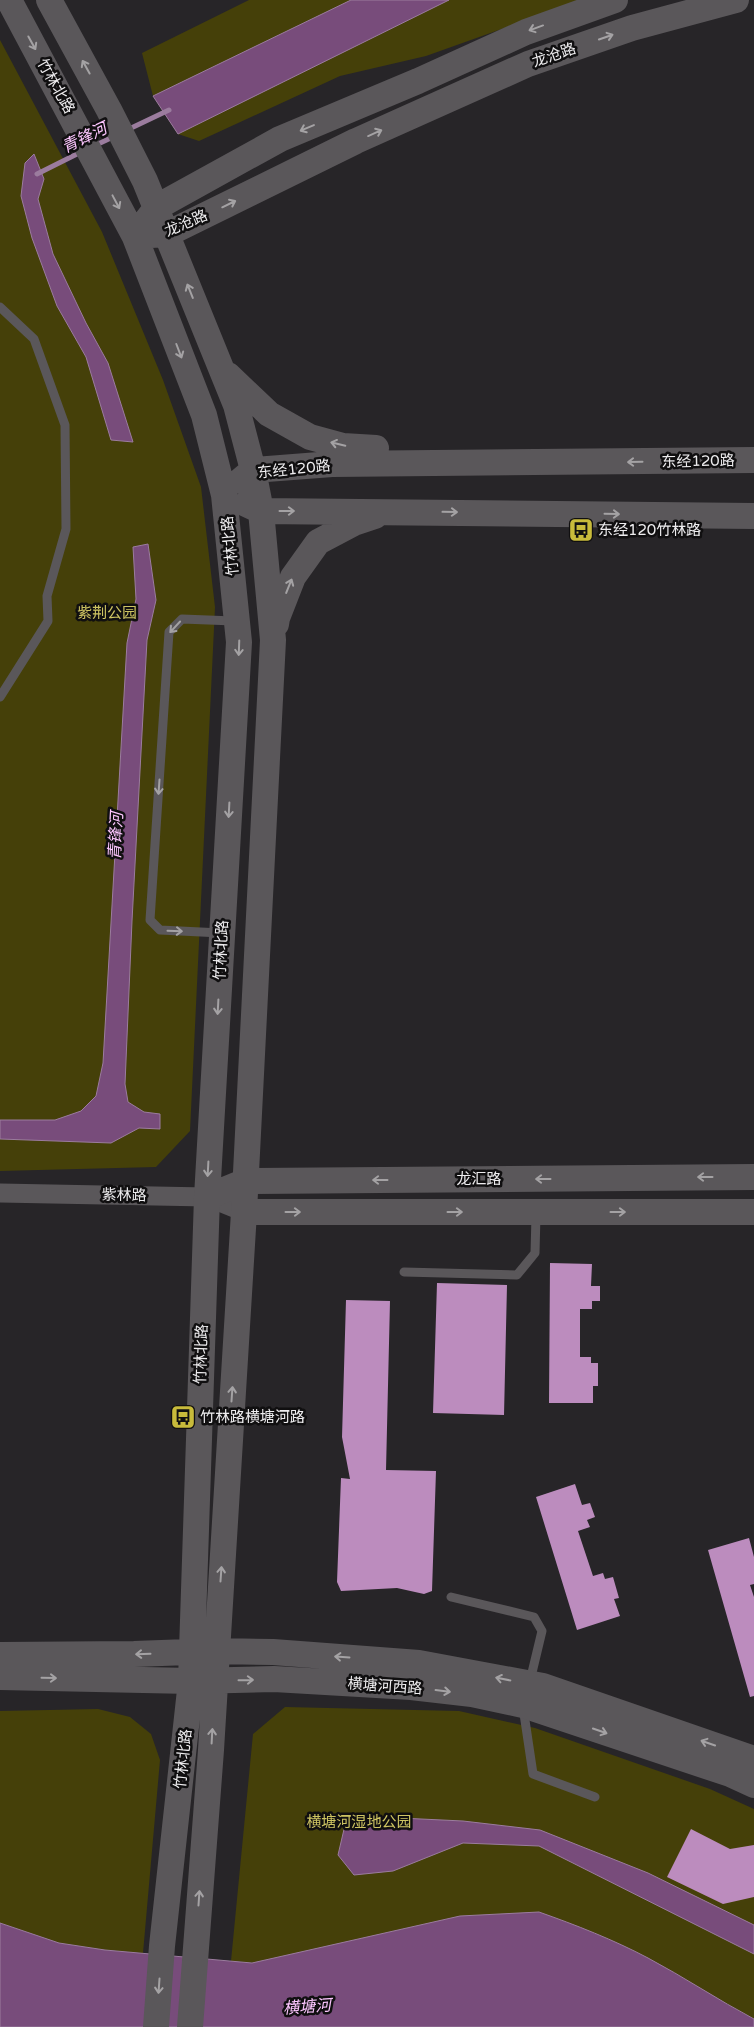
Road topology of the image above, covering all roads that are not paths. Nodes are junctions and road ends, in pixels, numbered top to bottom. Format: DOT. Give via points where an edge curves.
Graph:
graph roads {
  1 [pos="9,0"];
  2 [pos="49,0"];
  3 [pos="615,0"];
  4 [pos="736,0"];
  5 [pos="157,207"];
  6 [pos="167,234"];
  7 [pos="135,237"];
  8 [pos="0,307"];
  9 [pos="221,369"];
  10 [pos="754,460"];
  11 [pos="578,463"];
  12 [pos="253,470"];
  13 [pos="224,495"];
  14 [pos="261,511"];
  15 [pos="389,512"];
  16 [pos="754,516"];
  17 [pos="237,621"];
  18 [pos="0,697"];
  19 [pos="269,720"];
  20 [pos="222,933"];
  21 [pos="754,1177"];
  22 [pos="246,1181"];
  23 [pos="0,1193"];
  24 [pos="207,1197"];
  25 [pos="244,1212"];
  26 [pos="536,1212"];
  27 [pos="754,1212"];
  28 [pos="404,1272"];
  29 [pos="451,1597"];
  30 [pos="204,1651"];
  31 [pos="0,1656"];
  32 [pos="0,1677"];
  33 [pos="203,1681"];
  34 [pos="526,1694"];
  35 [pos="754,1759"];
  36 [pos="754,1785"];
  37 [pos="595,1798"];
  38 [pos="156,2027"];
  39 [pos="190,2027"];
  1 -- 7 [label="main road, 竹林北路, one-way"];
  5 -- 2 [label="main road, 竹林北路, one-way"];
  3 -- 5 [label="main road, 龙沧路, one-way" via="526,32 280,139"];
  6 -- 4 [label="main road, 龙沧路, one-way" via="356,141 528,64 632,28"];
  5 -- 6 [label="main road, 竹林北路"];
  5 -- 7 [label="main road, 龙沧路"];
  6 -- 7 [label="main road, 龙沧路"];
  9 -- 6 [label="main road, 竹林北路, one-way"];
  7 -- 13 [label="main road, 竹林北路, one-way" via="204,415"];
  8 -- 18 [label="lane" via="34,338 65,426 66,529 47,596 48,621"];
  11 -- 9 [label="main road, one-way" via="343,446 310,437 268,414"];
  9 -- 12 [label="main road, 竹林北路" via="236,405"];
  10 -- 11 [label="main road, 东经120路, one-way"];
  11 -- 12 [label="main road, 东经120路" via="332,464"];
  12 -- 13 [label="main road, 东经120路"];
  12 -- 14 [label="main road, 竹林北路"];
  13 -- 14 [label="main road"];
  13 -- 17 [label="main road, 竹林北路"];
  14 -- 15 [label="main road, one-way"];
  14 -- 19 [label="main road, 竹林北路" via="273,640"];
  15 -- 16 [label="main road, one-way"];
  19 -- 15 [label="main road, one-way" via="277,618 293,578 318,542 354,523"];
  17 -- 20 [label="main road, 竹林北路, one-way" via="239,642"];
  17 -- 20 [label="lane, one-way" via="182,619 169,632 150,920 160,930"];
  19 -- 22 [label="main road, 竹林北路"];
  20 -- 24 [label="main road, 竹林北路, one-way"];
  21 -- 22 [label="main road, 龙汇路, one-way"];
  22 -- 24 [label="main road, 龙汇路"];
  22 -- 25 [label="main road, 竹林北路"];
  23 -- 24 [label="street, 紫林路"];
  24 -- 25 [label="street, 紫林路"];
  24 -- 30 [label="main road, 竹林北路"];
  25 -- 26 [label="main road, one-way"];
  30 -- 25 [label="main road, 竹林北路, one-way"];
  26 -- 27 [label="main road, one-way"];
  26 -- 28 [label="lane" via="535,1253 517,1274"];
  29 -- 34 [label="lane" via="534,1617 542,1630"];
  30 -- 31 [label="main road, 横塘河西路, one-way"];
  30 -- 33 [label="main road, 竹林北路"];
  34 -- 30 [label="main road, 横塘河西路, one-way" via="419,1663 273,1652"];
  32 -- 33 [label="main road, 横塘河西路, one-way"];
  33 -- 34 [label="main road, 横塘河西路, one-way" via="274,1679 472,1694"];
  33 -- 38 [label="main road, 竹林北路, one-way" via="162,1946"];
  39 -- 33 [label="main road, 竹林北路, one-way" via="196,1947"];
  35 -- 34 [label="main road, 横塘河西路, one-way" via="543,1686"];
  34 -- 36 [label="main road, 横塘河西路, one-way"];
  34 -- 37 [label="lane" via="533,1774"];
}
